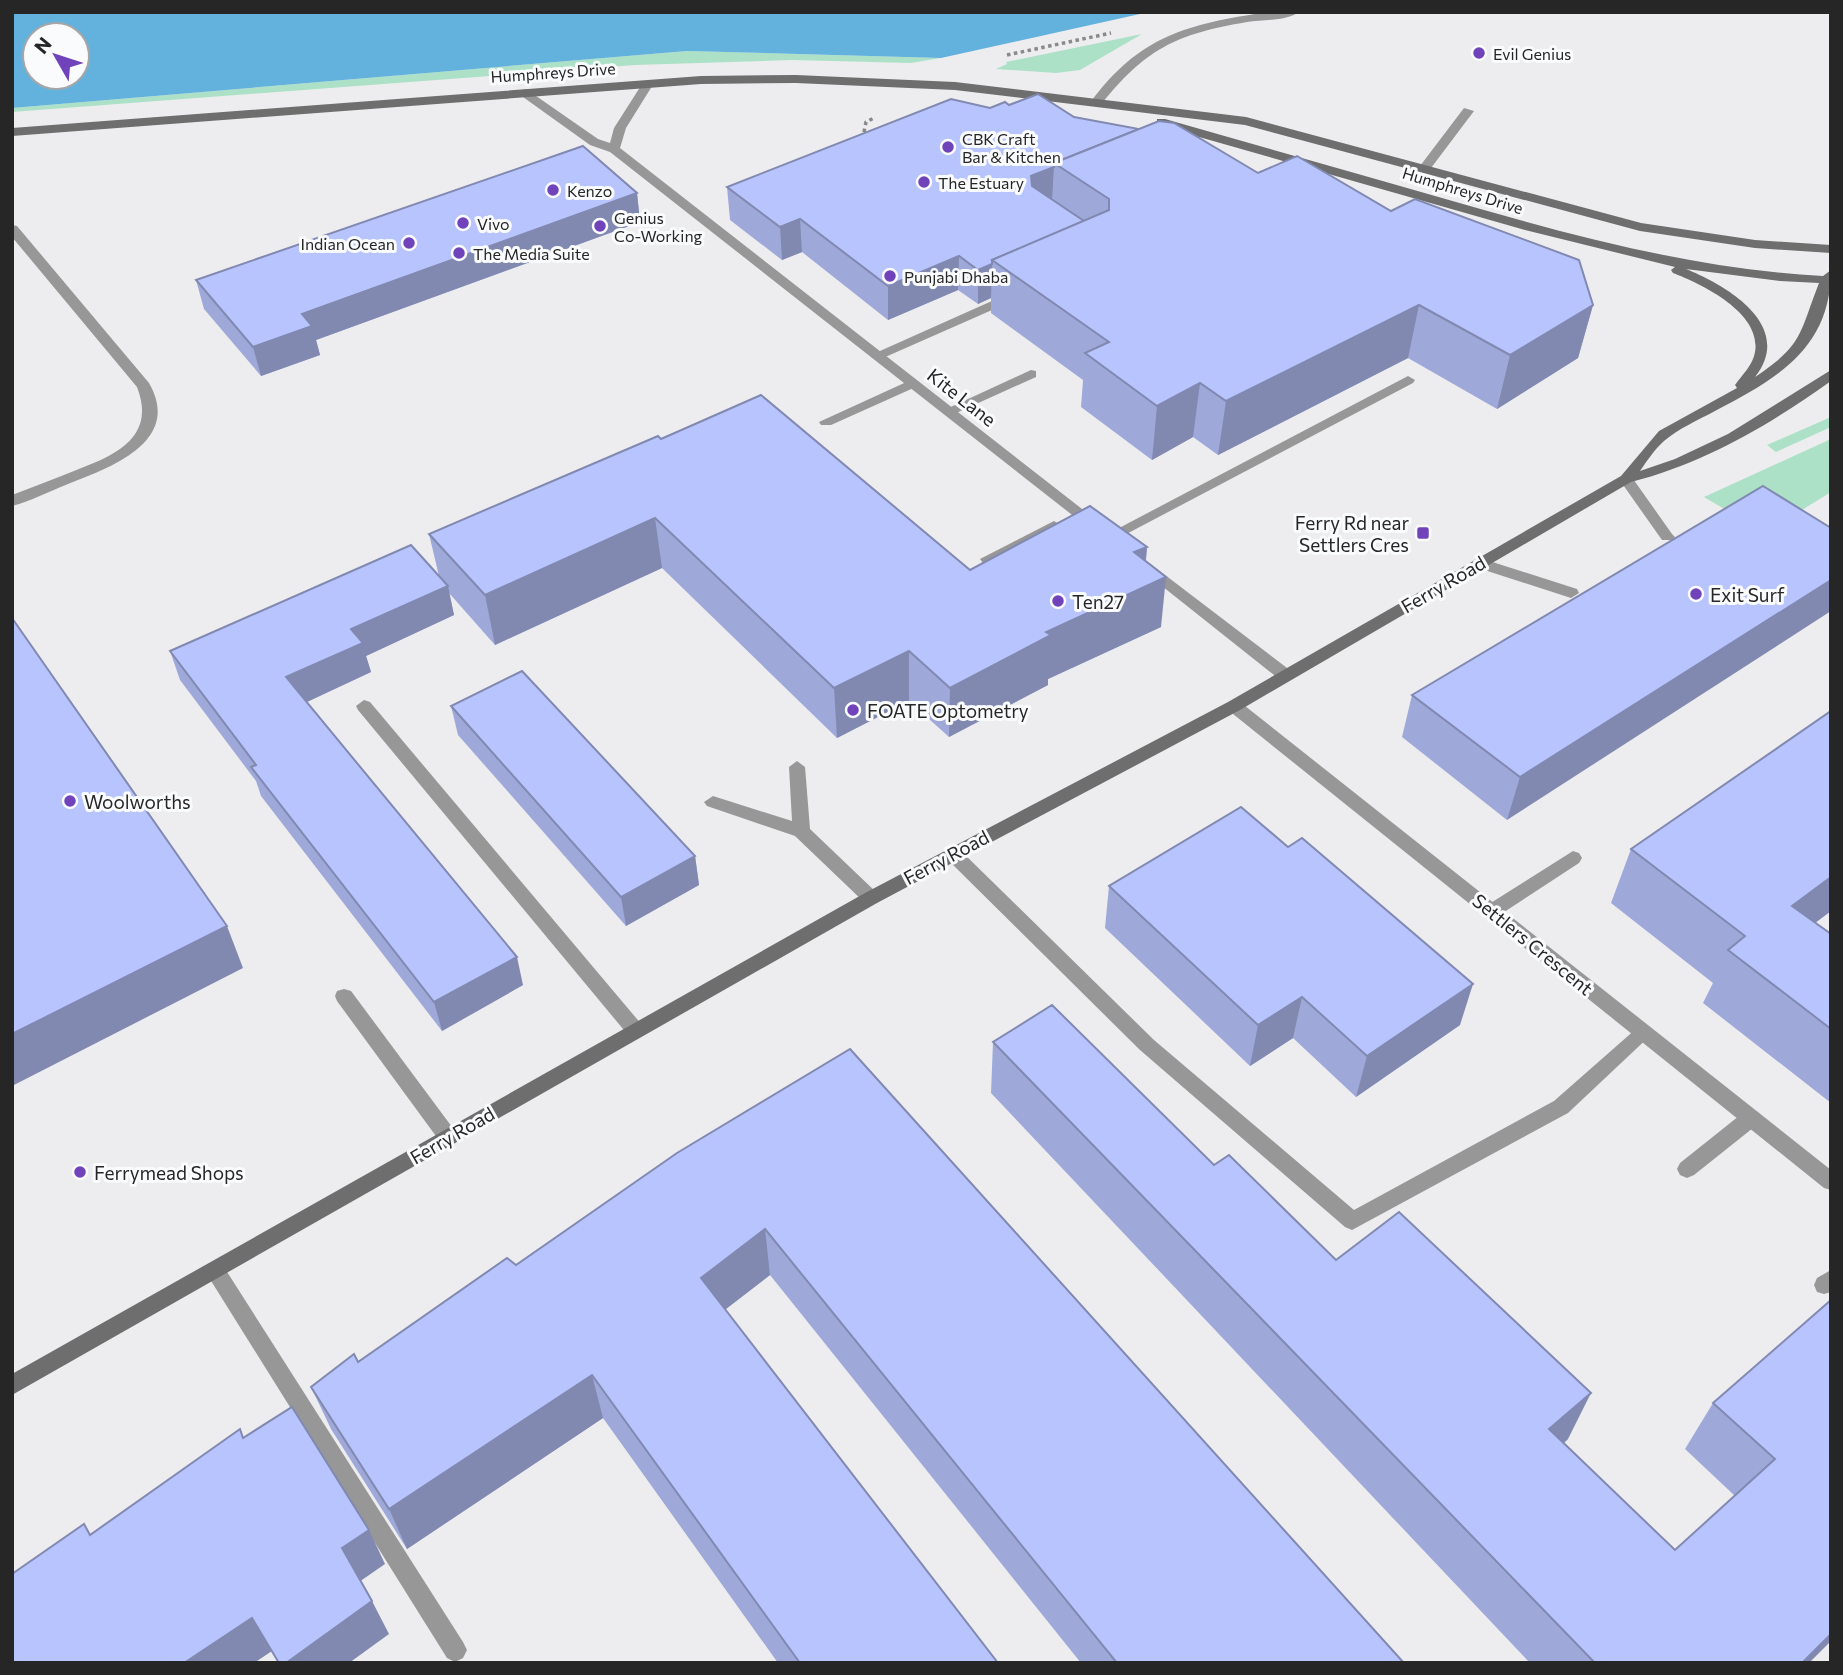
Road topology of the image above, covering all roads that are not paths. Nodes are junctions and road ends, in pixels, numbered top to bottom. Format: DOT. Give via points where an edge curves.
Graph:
graph roads {
  1 [pos="1294,12"];
  2 [pos="648,83"];
  3 [pos="522,92"];
  4 [pos="1096,103"];
  5 [pos="1468,111"];
  6 [pos="12,132"];
  7 [pos="614,149"];
  8 [pos="1314,164"];
  9 [pos="1424,169"];
  10 [pos="1296,180"];
  11 [pos="12,229"];
  12 [pos="1831,249"];
  13 [pos="1646,257"];
  14 [pos="1829,278"];
  15 [pos="1025,289"];
  16 [pos="878,355"];
  17 [pos="1031,373"];
  18 [pos="1831,374"];
  19 [pos="1408,380"];
  20 [pos="913,383"];
  21 [pos="1735,393"];
  22 [pos="949,411"];
  23 [pos="826,422"];
  24 [pos="1626,479"];
  25 [pos="12,501"];
  26 [pos="1080,514"];
  27 [pos="1667,537"];
  28 [pos="1120,545"];
  29 [pos="988,559"];
  30 [pos="1480,563"];
  31 [pos="1571,593"];
  32 [pos="1286,675"];
  33 [pos="364,706"];
  34 [pos="1234,706"];
  35 [pos="797,767"];
  36 [pos="713,802"];
  37 [pos="801,831"];
  38 [pos="952,853"];
  39 [pos="1573,858"];
  40 [pos="870,898"];
  41 [pos="1492,911"];
  42 [pos="344,996"];
  43 [pos="635,1030"];
  44 [pos="1644,1033"];
  45 [pos="1751,1118"];
  46 [pos="448,1137"];
  47 [pos="1687,1169"];
  48 [pos="1831,1182"];
  49 [pos="215,1270"];
  50 [pos="12,1385"];
  51 [pos="455,1650"];
  1 -- 4 [label="street" via="1208,28 1163,43 1130,63"];
  2 -- 3 [label="main road, Humphreys Drive"];
  2 -- 4 [label="main road, Humphreys Drive" via="758,79 886,82 1002,90"];
  2 -- 7 [label="street" via="620,128"];
  3 -- 6 [label="main road, Humphreys Drive"];
  3 -- 7 [label="street, Kite Lane" via="594,142"];
  4 -- 8 [label="main road, Humphreys Drive"];
  4 -- 9 [label="main road, Humphreys Drive" via="1246,121"];
  5 -- 9 [label="street"];
  7 -- 16 [label="street, Kite Lane"];
  8 -- 10 [label="street"];
  8 -- 13 [label="main road, Humphreys Drive" via="1558,236"];
  9 -- 12 [label="main road, Humphreys Drive" via="1640,227 1755,244"];
  11 -- 25 [label="street" via="144,386 152,402 142,436 124,454"];
  13 -- 14 [label="main road, Humphreys Drive" via="1716,269"];
  13 -- 21 [label="main road" via="1705,281 1745,308 1761,337 1762,351 1758,364"];
  14 -- 21 [label="main road, Ferry Road" via="1803,344"];
  15 -- 16 [label="street"];
  16 -- 20 [label="street, Kite Lane"];
  17 -- 22 [label="street"];
  18 -- 24 [label="main road" via="1695,457"];
  19 -- 28 [label="street"];
  20 -- 22 [label="street, Kite Lane"];
  20 -- 23 [label="street"];
  21 -- 24 [label="main road, Ferry Road" via="1661,436"];
  22 -- 26 [label="street, Kite Lane"];
  24 -- 27 [label="street"];
  24 -- 30 [label="main road, Ferry Road"];
  26 -- 28 [label="street, Kite Lane"];
  26 -- 29 [label="street"];
  28 -- 32 [label="street, Kite Lane"];
  30 -- 31 [label="street"];
  30 -- 32 [label="main road, Ferry Road"];
  32 -- 34 [label="main road, Ferry Road"];
  33 -- 43 [label="street"];
  34 -- 38 [label="main road, Ferry Road"];
  34 -- 41 [label="street, Settlers Crescent"];
  35 -- 37 [label="street"];
  36 -- 37 [label="street"];
  37 -- 40 [label="street"];
  38 -- 40 [label="main road, Ferry Road"];
  38 -- 44 [label="street" via="1146,1045 1352,1221 1562,1107"];
  39 -- 41 [label="street"];
  40 -- 43 [label="main road, Ferry Road"];
  41 -- 44 [label="street, Settlers Crescent"];
  42 -- 46 [label="street"];
  43 -- 46 [label="main road, Ferry Road"];
  44 -- 45 [label="street, Settlers Crescent"];
  45 -- 47 [label="street"];
  45 -- 48 [label="street, Settlers Crescent"];
  46 -- 49 [label="main road, Ferry Road"];
  49 -- 50 [label="main road, Ferry Road"];
  49 -- 51 [label="street"];
}
